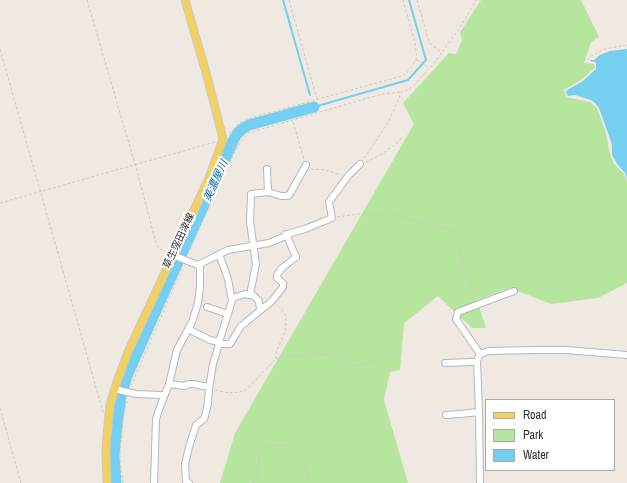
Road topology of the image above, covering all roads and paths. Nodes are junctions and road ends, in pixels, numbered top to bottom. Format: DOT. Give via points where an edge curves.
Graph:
graph roads {
  1 [pos="87,0"];
  2 [pos="185,0"];
  3 [pos="289,0"];
  4 [pos="403,0"];
  5 [pos="417,0"];
  6 [pos="476,0"];
  7 [pos="627,45"];
  8 [pos="0,49"];
  9 [pos="442,53"];
  10 [pos="416,60"];
  11 [pos="587,60"];
  12 [pos="428,69"];
  13 [pos="401,92"];
  14 [pos="318,99"];
  15 [pos="293,121"];
  16 [pos="402,137"];
  17 [pos="223,141"];
  18 [pos="236,149"];
  19 [pos="360,164"];
  20 [pos="135,165"];
  21 [pos="306,165"];
  22 [pos="267,169"];
  23 [pos="348,176"];
  24 [pos="41,192"];
  25 [pos="268,192"];
  26 [pos="0,203"];
  27 [pos="332,218"];
  28 [pos="286,234"];
  29 [pos="466,234"];
  30 [pos="253,246"];
  31 [pos="458,247"];
  32 [pos="219,254"];
  33 [pos="172,255"];
  34 [pos="186,261"];
  35 [pos="198,265"];
  36 [pos="514,291"];
  37 [pos="250,295"];
  38 [pos="232,298"];
  39 [pos="272,301"];
  40 [pos="481,303"];
  41 [pos="207,307"];
  42 [pos="260,310"];
  43 [pos="228,314"];
  44 [pos="188,329"];
  45 [pos="219,343"];
  46 [pos="402,349"];
  47 [pos="480,354"];
  48 [pos="627,355"];
  49 [pos="276,359"];
  50 [pos="477,362"];
  51 [pos="445,363"];
  52 [pos="169,384"];
  53 [pos="209,389"];
  54 [pos="116,390"];
  55 [pos="129,393"];
  56 [pos="164,396"];
  57 [pos="0,408"];
  58 [pos="479,412"];
  59 [pos="446,415"];
  60 [pos="109,419"];
  61 [pos="287,445"];
  62 [pos="302,454"];
  63 [pos="21,483"];
  64 [pos="107,483"];
  65 [pos="123,483"];
  66 [pos="154,483"];
  67 [pos="189,483"];
  68 [pos="253,483"];
  69 [pos="309,483"];
  70 [pos="480,483"];
  1 -- 20 [label="path"];
  2 -- 17 [label="main road"];
  3 -- 14 [label="path"];
  4 -- 10 [label="path" via="415,42"];
  5 -- 9 [label="path" via="429,42"];
  6 -- 9 [label="path"];
  7 -- 11 [label="path" via="604,49"];
  8 -- 24 [label="path"];
  9 -- 12 [label="path"];
  10 -- 12 [label="path"];
  10 -- 14 [label="path" via="402,76"];
  12 -- 13 [label="path" via="410,89"];
  13 -- 15 [label="path" via="382,94"];
  13 -- 19 [label="path" via="388,122"];
  14 -- 17 [label="path" via="250,118 235,127"];
  15 -- 18 [label="path" via="248,133"];
  15 -- 21 [label="path"];
  16 -- 19 [label="path" via="382,154"];
  17 -- 18 [label="path"];
  17 -- 20 [label="path"];
  17 -- 33 [label="main road, 草生窪田津線"];
  18 -- 34 [label="path"];
  19 -- 23 [label="street"];
  20 -- 24 [label="path"];
  20 -- 33 [label="path" via="158,247"];
  21 -- 23 [label="path"];
  21 -- 25 [label="street" via="288,196"];
  22 -- 25 [label="street"];
  23 -- 27 [label="street" via="329,202"];
  24 -- 26 [label="path"];
  24 -- 60 [label="path" via="103,412"];
  25 -- 30 [label="street" via="251,194 250,222"];
  27 -- 28 [label="street"];
  27 -- 29 [label="path" via="383,213"];
  28 -- 30 [label="street" via="269,243"];
  28 -- 39 [label="street" via="296,256 276,275 283,283 283,287"];
  30 -- 32 [label="street"];
  30 -- 37 [label="street" via="256,264"];
  31 -- 40 [label="path" via="465,272"];
  32 -- 35 [label="street"];
  32 -- 38 [label="street"];
  33 -- 34 [label="street"];
  33 -- 54 [label="main road, 草生窪田津線" via="128,352"];
  34 -- 35 [label="street"];
  34 -- 55 [label="path"];
  35 -- 44 [label="street" via="199,297"];
  36 -- 40 [label="street"];
  37 -- 38 [label="street"];
  37 -- 42 [label="street" via="257,299"];
  38 -- 43 [label="street"];
  39 -- 42 [label="street"];
  39 -- 49 [label="path" via="285,314 286,320"];
  40 -- 47 [label="street" via="458,312 456,319"];
  41 -- 43 [label="street"];
  42 -- 45 [label="street" via="241,326 230,344"];
  43 -- 45 [label="street"];
  44 -- 45 [label="street"];
  44 -- 52 [label="street" via="178,350"];
  45 -- 53 [label="street"];
  46 -- 49 [label="path" via="391,357 355,366 318,353"];
  47 -- 48 [label="street" via="488,351 566,350"];
  47 -- 50 [label="street"];
  49 -- 53 [label="path" via="245,390 229,393"];
  50 -- 51 [label="street"];
  50 -- 58 [label="street"];
  52 -- 53 [label="street" via="193,384"];
  52 -- 56 [label="street"];
  53 -- 67 [label="street" via="205,416 196,425 185,464 186,481"];
  54 -- 55 [label="street"];
  54 -- 60 [label="main road, 草生窪田津線" via="110,405"];
  55 -- 56 [label="street"];
  55 -- 65 [label="path" via="124,410 120,453"];
  56 -- 66 [label="street" via="156,422"];
  57 -- 63 [label="path"];
  58 -- 59 [label="street"];
  58 -- 70 [label="street"];
  60 -- 64 [label="main road, 草生窪田津線"];
  61 -- 68 [label="path" via="262,449 257,476"];
  62 -- 69 [label="path"];
}
